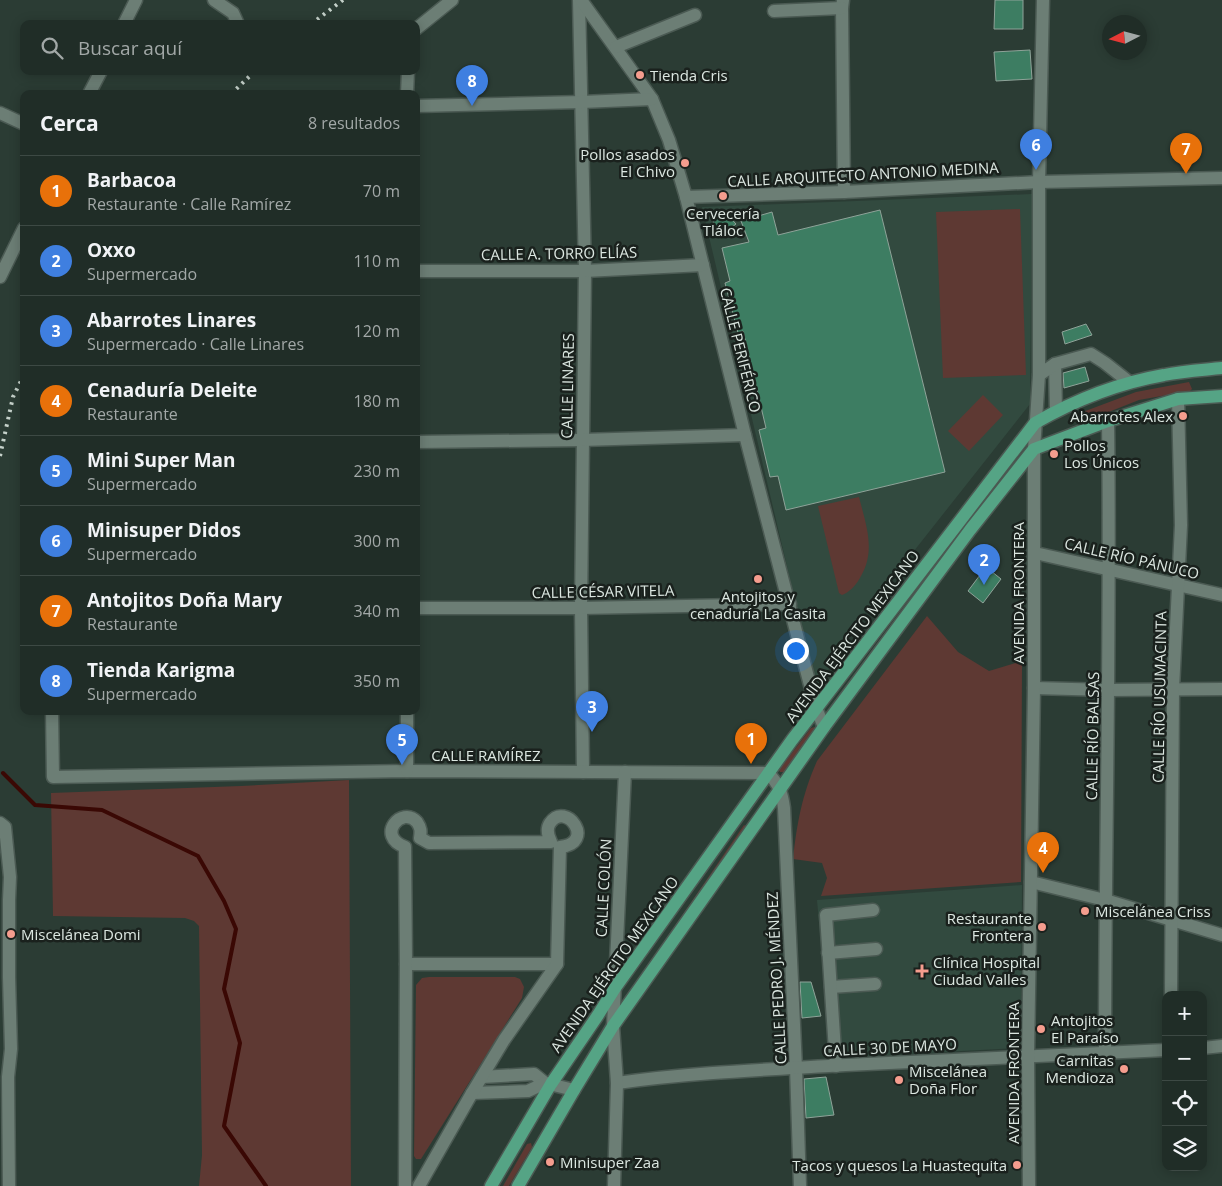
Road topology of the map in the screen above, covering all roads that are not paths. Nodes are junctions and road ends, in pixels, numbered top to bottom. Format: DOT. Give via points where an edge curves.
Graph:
graph roads {
  1 [pos="136,0"];
  2 [pos="214,0"];
  3 [pos="452,0"];
  4 [pos="580,0"];
  5 [pos="1043,0"];
  6 [pos="842,4"];
  7 [pos="774,11"];
  8 [pos="694,15"];
  9 [pos="126,20"];
  10 [pos="236,20"];
  11 [pos="420,26"];
  12 [pos="616,47"];
  13 [pos="99,75"];
  14 [pos="408,75"];
  15 [pos="91,90"];
  16 [pos="407,90"];
  17 [pos="652,99"];
  18 [pos="582,102"];
  19 [pos="420,106"];
  20 [pos="0,113"];
  21 [pos="20,122"];
  22 [pos="1222,178"];
  23 [pos="1039,182"];
  24 [pos="844,192"];
  25 [pos="686,198"];
  26 [pos="20,236"];
  27 [pos="703,265"];
  28 [pos="420,271"];
  29 [pos="584,271"];
  30 [pos="0,277"];
  31 [pos="1055,364"];
  32 [pos="1222,368"];
  33 [pos="1039,375"];
  34 [pos="1130,382"];
  35 [pos="1222,396"];
  36 [pos="1178,399"];
  37 [pos="1056,411"];
  38 [pos="1108,421"];
  39 [pos="1035,423"];
  40 [pos="745,435"];
  41 [pos="582,440"];
  42 [pos="420,442"];
  43 [pos="1034,449"];
  44 [pos="1035,553"];
  45 [pos="1110,571"];
  46 [pos="1178,585"];
  47 [pos="1222,595"];
  48 [pos="790,604"];
  49 [pos="420,608"];
  50 [pos="581,608"];
  51 [pos="1034,688"];
  52 [pos="1173,689"];
  53 [pos="1222,689"];
  54 [pos="1109,690"];
  55 [pos="816,708"];
  56 [pos="52,715"];
  57 [pos="408,715"];
  58 [pos="824,727"];
  59 [pos="407,771"];
  60 [pos="583,772"];
  61 [pos="625,772"];
  62 [pos="768,773"];
  63 [pos="781,790"];
  64 [pos="0,823"];
  65 [pos="1031,882"];
  66 [pos="1105,900"];
  67 [pos="873,910"];
  68 [pos="1172,920"];
  69 [pos="1222,935"];
  70 [pos="876,949"];
  71 [pos="828,952"];
  72 [pos="406,964"];
  73 [pos="557,964"];
  74 [pos="875,984"];
  75 [pos="831,987"];
  76 [pos="615,988"];
  77 [pos="1171,991"];
  78 [pos="613,1026"];
  79 [pos="1222,1046"];
  80 [pos="1207,1048"];
  81 [pos="1162,1050"];
  82 [pos="1105,1053"];
  83 [pos="1028,1055"];
  84 [pos="836,1066"];
  85 [pos="796,1068"];
  86 [pos="482,1077"];
  87 [pos="617,1083"];
  88 [pos="548,1084"];
  89 [pos="574,1090"];
  90 [pos="472,1093"];
  91 [pos="9,1186"];
  92 [pos="405,1186"];
  93 [pos="419,1186"];
  94 [pos="492,1186"];
  95 [pos="518,1186"];
  96 [pos="614,1186"];
  97 [pos="800,1186"];
  98 [pos="1029,1186"];
  1 -- 9 [label="street"];
  2 -- 10 [label="street" via="233,13"];
  3 -- 11 [label="street"];
  4 -- 12 [label="street, CALLE PERIFÉRICO"];
  4 -- 18 [label="street, CALLE LINARES"];
  5 -- 23 [label="street, AVENIDA FRONTERA"];
  6 -- 7 [label="street"];
  6 -- 24 [label="street"];
  8 -- 12 [label="street"];
  12 -- 17 [label="street, CALLE PERIFÉRICO"];
  13 -- 15 [label="street"];
  14 -- 16 [label="street"];
  17 -- 18 [label="street"];
  17 -- 25 [label="street, CALLE PERIFÉRICO" via="669,140"];
  18 -- 19 [label="street"];
  18 -- 29 [label="street, CALLE LINARES"];
  20 -- 21 [label="street"];
  22 -- 23 [label="street, CALLE ARQUITECTO ANTONIO MEDINA"];
  23 -- 24 [label="street, CALLE ARQUITECTO ANTONIO MEDINA"];
  23 -- 33 [label="street, AVENIDA FRONTERA"];
  24 -- 25 [label="street, CALLE ARQUITECTO ANTONIO MEDINA"];
  25 -- 27 [label="street, CALLE PERIFÉRICO"];
  26 -- 30 [label="street"];
  27 -- 29 [label="street, CALLE A. TORRO ELÍAS"];
  27 -- 40 [label="street, CALLE PERIFÉRICO"];
  28 -- 29 [label="street, CALLE A. TORRO ELÍAS"];
  29 -- 41 [label="street, CALLE LINARES"];
  31 -- 33 [label="street"];
  31 -- 34 [label="street" via="1091,354"];
  31 -- 37 [label="street"];
  32 -- 34 [label="main road, AVENIDA EJÉRCITO MEXICANO" via="1165,374"];
  33 -- 39 [label="street, AVENIDA FRONTERA"];
  34 -- 37 [label="main road, AVENIDA EJÉRCITO MEXICANO"];
  35 -- 36 [label="main road"];
  36 -- 38 [label="main road"];
  36 -- 46 [label="street, CALLE RÍO USUMACINTA" via="1181,525"];
  37 -- 39 [label="main road, AVENIDA EJÉRCITO MEXICANO"];
  38 -- 43 [label="main road"];
  38 -- 45 [label="street, CALLE RÍO BALSAS"];
  39 -- 43 [label="street, AVENIDA FRONTERA"];
  39 -- 55 [label="main road, AVENIDA EJÉRCITO MEXICANO"];
  40 -- 41 [label="street"];
  40 -- 48 [label="street, CALLE PERIFÉRICO"];
  41 -- 42 [label="street"];
  41 -- 50 [label="street, CALLE LINARES"];
  43 -- 44 [label="street, AVENIDA FRONTERA"];
  43 -- 58 [label="main road, AVENIDA EJÉRCITO MEXICANO"];
  44 -- 45 [label="street, CALLE RÍO PÁNUCO"];
  44 -- 51 [label="street, AVENIDA FRONTERA"];
  45 -- 46 [label="street, CALLE RÍO PÁNUCO"];
  45 -- 54 [label="street, CALLE RÍO BALSAS"];
  46 -- 47 [label="street, CALLE RÍO PÁNUCO"];
  46 -- 52 [label="street, CALLE RÍO USUMACINTA"];
  48 -- 50 [label="street, CALLE CÉSAR VITELA"];
  48 -- 55 [label="street, CALLE PERIFÉRICO"];
  49 -- 50 [label="street, CALLE CÉSAR VITELA"];
  50 -- 60 [label="street, CALLE LINARES"];
  51 -- 54 [label="street"];
  51 -- 65 [label="street, AVENIDA FRONTERA"];
  52 -- 53 [label="street"];
  52 -- 54 [label="street"];
  52 -- 68 [label="street, CALLE RÍO USUMACINTA"];
  54 -- 66 [label="street, CALLE RÍO BALSAS"];
  55 -- 58 [label="street, CALLE PERIFÉRICO"];
  55 -- 62 [label="main road, AVENIDA EJÉRCITO MEXICANO"];
  56 -- 59 [label="street, CALLE RAMÍREZ" via="53,777"];
  57 -- 59 [label="street"];
  58 -- 63 [label="main road, AVENIDA EJÉRCITO MEXICANO"];
  59 -- 60 [label="street, CALLE RAMÍREZ"];
  60 -- 61 [label="street, CALLE RAMÍREZ"];
  61 -- 62 [label="street, CALLE RAMÍREZ"];
  61 -- 76 [label="street, CALLE COLÓN"];
  62 -- 63 [label="street"];
  62 -- 76 [label="main road, AVENIDA EJÉRCITO MEXICANO"];
  63 -- 78 [label="main road, AVENIDA EJÉRCITO MEXICANO"];
  63 -- 85 [label="street, CALLE PEDRO J. MÉNDEZ"];
  64 -- 91 [label="street" via="5,827 10,877 12,1049 8,1077"];
  65 -- 66 [label="street"];
  65 -- 83 [label="street, AVENIDA FRONTERA"];
  66 -- 68 [label="street"];
  66 -- 82 [label="street, CALLE RÍO BALSAS"];
  67 -- 71 [label="street" via="826,915"];
  68 -- 69 [label="street"];
  68 -- 77 [label="street, CALLE RÍO USUMACINTA"];
  70 -- 71 [label="street"];
  71 -- 75 [label="street"];
  72 -- 73 [label="street"];
  72 -- 73 [label="street" via="405,847 393,839 391,832 396,821 407,817 414,819 420,827 420,838 429,843 551,842 547,831 555,818 562,816 573,821 578,832 568,846 560,847"];
  72 -- 92 [label="street"];
  73 -- 86 [label="street"];
  74 -- 75 [label="street"];
  75 -- 84 [label="street"];
  76 -- 78 [label="street, CALLE COLÓN"];
  76 -- 88 [label="main road, AVENIDA EJÉRCITO MEXICANO"];
  78 -- 87 [label="street, CALLE COLÓN"];
  78 -- 89 [label="main road, AVENIDA EJÉRCITO MEXICANO"];
  79 -- 80 [label="street"];
  81 -- 82 [label="street, CALLE 30 DE MAYO"];
  82 -- 83 [label="street, CALLE 30 DE MAYO"];
  83 -- 84 [label="street, CALLE 30 DE MAYO"];
  83 -- 98 [label="street, AVENIDA FRONTERA"];
  84 -- 85 [label="street, CALLE 30 DE MAYO"];
  85 -- 87 [label="street, CALLE 30 DE MAYO" via="661,1076"];
  85 -- 97 [label="street, CALLE PEDRO J. MÉNDEZ"];
  86 -- 88 [label="street" via="534,1074"];
  86 -- 90 [label="street"];
  87 -- 96 [label="street, CALLE COLÓN"];
  88 -- 89 [label="street"];
  88 -- 90 [label="street" via="528,1091"];
  88 -- 94 [label="main road, AVENIDA EJÉRCITO MEXICANO"];
  89 -- 95 [label="main road, AVENIDA EJÉRCITO MEXICANO"];
  90 -- 93 [label="street"];
}
